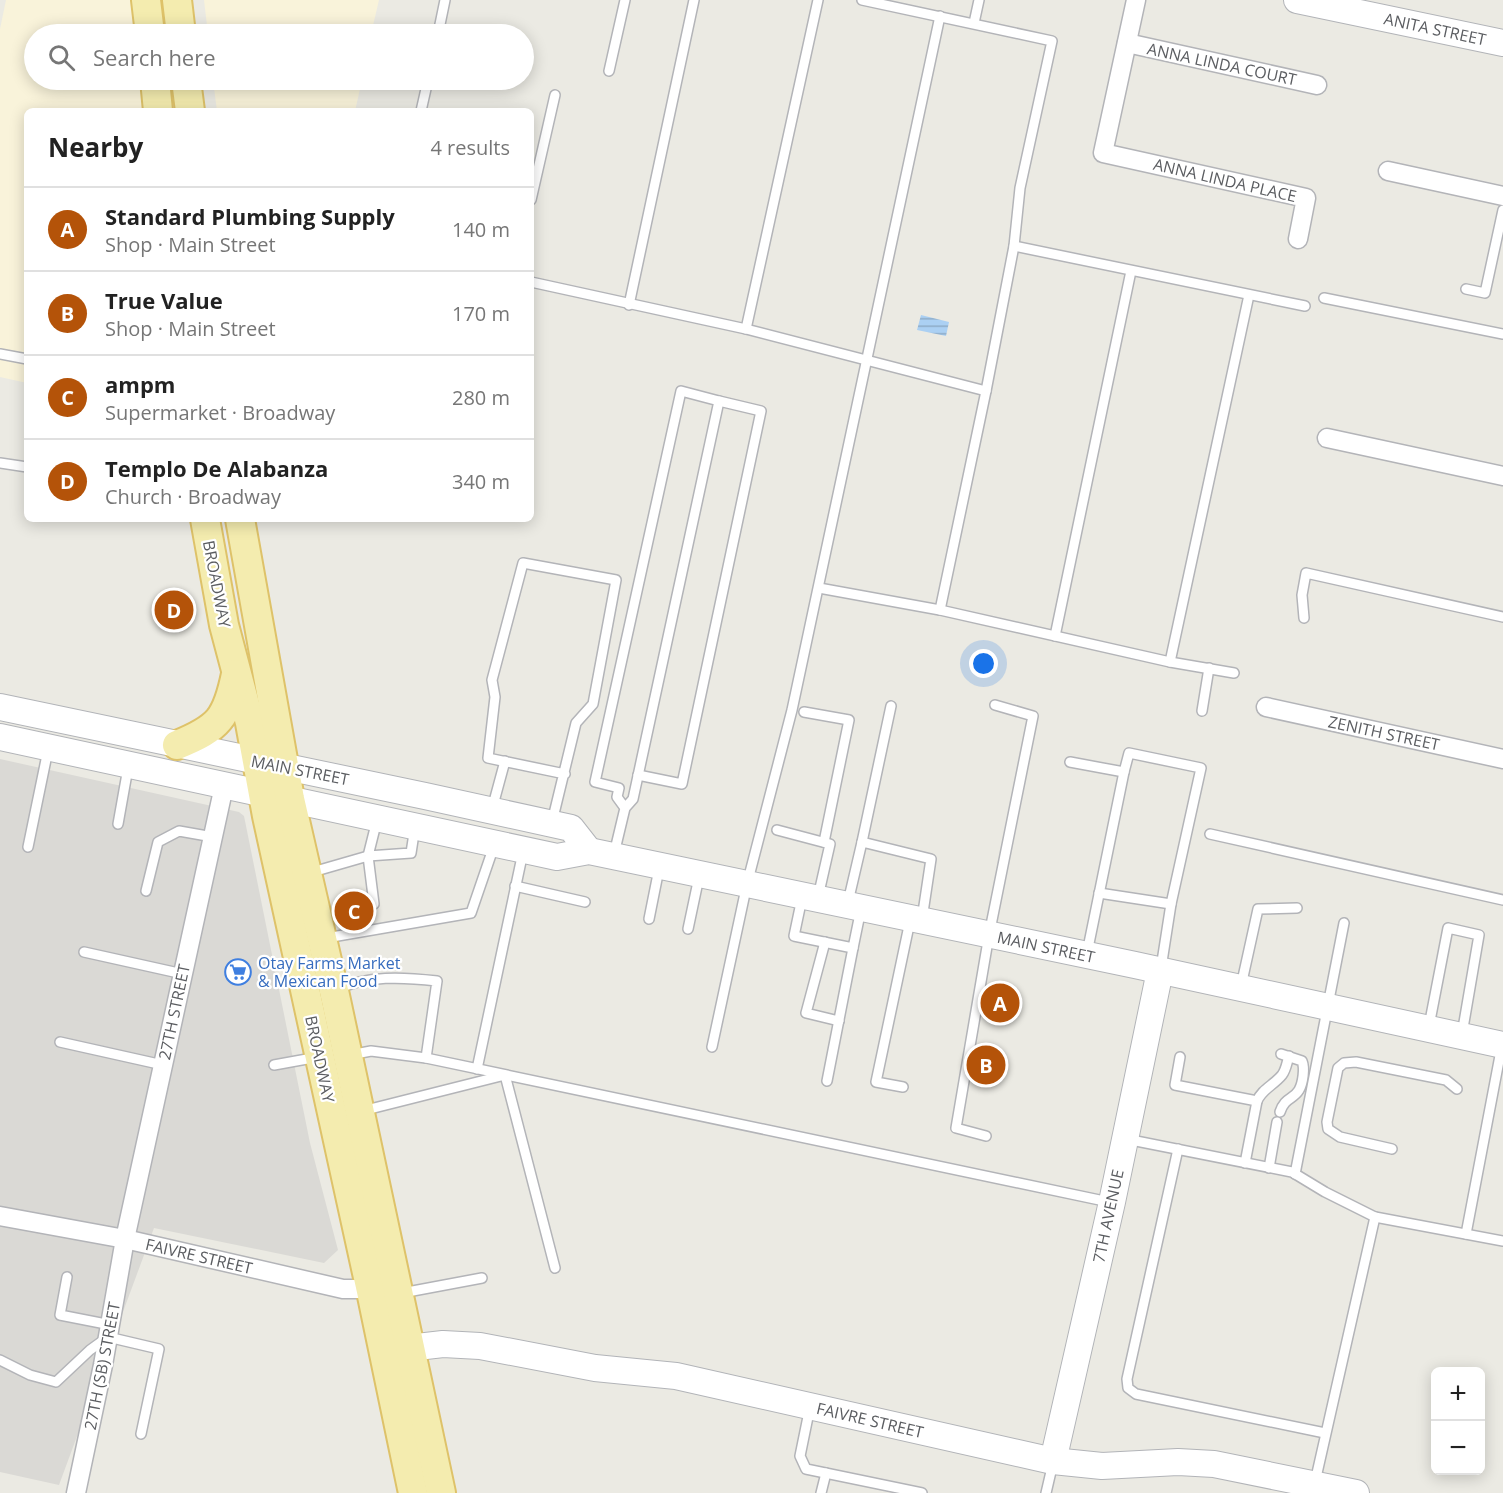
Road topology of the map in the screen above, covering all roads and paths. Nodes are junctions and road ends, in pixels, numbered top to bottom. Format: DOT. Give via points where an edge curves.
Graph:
graph roads {
  1 [pos="146,0"];
  2 [pos="177,0"];
  3 [pos="445,0"];
  4 [pos="625,0"];
  5 [pos="694,0"];
  6 [pos="818,0"];
  7 [pos="862,0"];
  8 [pos="979,0"];
  9 [pos="1136,0"];
  10 [pos="1297,0"];
  11 [pos="940,16"];
  12 [pos="974,23"];
  13 [pos="149,24"];
  14 [pos="180,24"];
  15 [pos="440,24"];
  16 [pos="1127,43"];
  17 [pos="1503,43"];
  18 [pos="609,71"];
  19 [pos="1317,84"];
  20 [pos="155,90"];
  21 [pos="187,90"];
  22 [pos="426,90"];
  23 [pos="555,95"];
  24 [pos="158,108"];
  25 [pos="190,108"];
  26 [pos="422,108"];
  27 [pos="1388,171"];
  28 [pos="534,187"];
  29 [pos="1503,196"];
  30 [pos="1503,210"];
  31 [pos="1298,239"];
  32 [pos="1014,246"];
  33 [pos="1131,271"];
  34 [pos="534,283"];
  35 [pos="1466,289"];
  36 [pos="1249,295"];
  37 [pos="1324,298"];
  38 [pos="629,304"];
  39 [pos="1305,306"];
  40 [pos="746,329"];
  41 [pos="1503,334"];
  42 [pos="0,354"];
  43 [pos="24,358"];
  44 [pos="867,361"];
  45 [pos="986,391"];
  46 [pos="719,400"];
  47 [pos="1328,438"];
  48 [pos="0,463"];
  49 [pos="24,466"];
  50 [pos="1503,476"];
  51 [pos="206,522"];
  52 [pos="240,522"];
  53 [pos="819,588"];
  54 [pos="940,610"];
  55 [pos="1503,617"];
  56 [pos="1304,618"];
  57 [pos="1055,636"];
  58 [pos="1170,662"];
  59 [pos="1209,668"];
  60 [pos="237,672"];
  61 [pos="1234,673"];
  62 [pos="995,705"];
  63 [pos="891,706"];
  64 [pos="0,707"];
  65 [pos="1266,707"];
  66 [pos="1202,711"];
  67 [pos="804,712"];
  68 [pos="0,737"];
  69 [pos="177,745"];
  70 [pos="48,748"];
  71 [pos="1503,759"];
  72 [pos="505,761"];
  73 [pos="1070,762"];
  74 [pos="272,764"];
  75 [pos="129,765"];
  76 [pos="1124,772"];
  77 [pos="565,774"];
  78 [pos="638,775"];
  79 [pos="224,786"];
  80 [pos="276,797"];
  81 [pos="625,808"];
  82 [pos="492,811"];
  83 [pos="378,818"];
  84 [pos="118,824"];
  85 [pos="552,824"];
  86 [pos="415,826"];
  87 [pos="777,830"];
  88 [pos="1210,834"];
  89 [pos="213,837"];
  90 [pos="824,842"];
  91 [pos="862,842"];
  92 [pos="494,844"];
  93 [pos="28,847"];
  94 [pos="523,850"];
  95 [pos="601,854"];
  96 [pos="368,856"];
  97 [pos="660,866"];
  98 [pos="307,874"];
  99 [pos="700,875"];
  100 [pos="747,884"];
  101 [pos="515,886"];
  102 [pos="146,891"];
  103 [pos="1099,892"];
  104 [pos="810,898"];
  105 [pos="1503,900"];
  106 [pos="585,902"];
  107 [pos="374,904"];
  108 [pos="1171,904"];
  109 [pos="854,907"];
  110 [pos="1298,908"];
  111 [pos="649,919"];
  112 [pos="916,920"];
  113 [pos="1344,923"];
  114 [pos="688,929"];
  115 [pos="989,935"];
  116 [pos="322,939"];
  117 [pos="825,942"];
  118 [pos="853,948"];
  119 [pos="84,952"];
  120 [pos="1086,955"];
  121 [pos="1160,971"];
  122 [pos="183,974"];
  123 [pos="1241,988"];
  124 [pos="334,991"];
  125 [pos="1328,1007"];
  126 [pos="838,1020"];
  127 [pos="1429,1029"];
  128 [pos="1462,1036"];
  129 [pos="60,1042"];
  130 [pos="1503,1045"];
  131 [pos="712,1047"];
  132 [pos="334,1056"];
  133 [pos="1180,1057"];
  134 [pos="426,1058"];
  135 [pos="163,1065"];
  136 [pos="274,1065"];
  137 [pos="477,1069"];
  138 [pos="505,1075"];
  139 [pos="827,1081"];
  140 [pos="903,1087"];
  141 [pos="1457,1089"];
  142 [pos="1257,1101"];
  143 [pos="360,1111"];
  144 [pos="1280,1112"];
  145 [pos="1277,1122"];
  146 [pos="986,1136"];
  147 [pos="1125,1138"];
  148 [pos="1178,1149"];
  149 [pos="1392,1149"];
  150 [pos="1245,1163"];
  151 [pos="1269,1168"];
  152 [pos="1295,1174"];
  153 [pos="1112,1202"];
  154 [pos="0,1216"];
  155 [pos="1375,1217"];
  156 [pos="1466,1234"];
  157 [pos="125,1239"];
  158 [pos="1503,1241"];
  159 [pos="555,1268"];
  160 [pos="67,1276"];
  161 [pos="482,1278"];
  162 [pos="389,1290"];
  163 [pos="109,1331"];
  164 [pos="397,1348"];
  165 [pos="0,1360"];
  166 [pos="810,1406"];
  167 [pos="1325,1433"];
  168 [pos="141,1434"];
  169 [pos="1053,1461"];
  170 [pos="826,1473"];
  171 [pos="1315,1484"];
  172 [pos="76,1493"];
  173 [pos="413,1493"];
  174 [pos="441,1493"];
  175 [pos="821,1493"];
  176 [pos="922,1493"];
  177 [pos="1046,1493"];
  178 [pos="1356,1493"];
  1 -- 13 [label="main road"];
  2 -- 14 [label="main road"];
  3 -- 15 [label="lane"];
  4 -- 18 [label="lane"];
  5 -- 38 [label="lane"];
  6 -- 40 [label="lane"];
  7 -- 11 [label="lane"];
  8 -- 12 [label="lane"];
  9 -- 16 [label="street"];
  10 -- 17 [label="main road, ANITA STREET"];
  11 -- 12 [label="lane"];
  11 -- 44 [label="lane"];
  12 -- 32 [label="lane" via="1052,41 1020,188"];
  16 -- 19 [label="street, ANNA LINDA COURT"];
  16 -- 31 [label="street, ANNA LINDA PLACE" via="1103,153 1306,198"];
  20 -- 24 [label="main road"];
  21 -- 25 [label="main road"];
  22 -- 26 [label="lane"];
  23 -- 28 [label="lane"];
  27 -- 29 [label="street"];
  30 -- 35 [label="lane" via="1485,293"];
  32 -- 33 [label="lane"];
  32 -- 45 [label="lane"];
  33 -- 36 [label="lane"];
  33 -- 57 [label="lane"];
  34 -- 38 [label="lane"];
  36 -- 39 [label="lane"];
  36 -- 58 [label="lane"];
  37 -- 41 [label="lane"];
  38 -- 40 [label="lane"];
  40 -- 44 [label="lane"];
  42 -- 43 [label="lane"];
  44 -- 45 [label="lane"];
  44 -- 53 [label="lane"];
  45 -- 54 [label="lane"];
  46 -- 78 [label="lane"];
  46 -- 78 [label="lane" via="761,411 682,784"];
  46 -- 81 [label="lane" via="681,392 595,782 619,788 617,797"];
  47 -- 50 [label="street"];
  48 -- 49 [label="lane"];
  51 -- 60 [label="main road, BROADWAY" via="224,625"];
  52 -- 74 [label="main road, BROADWAY"];
  53 -- 54 [label="lane"];
  53 -- 100 [label="lane"];
  54 -- 57 [label="lane"];
  55 -- 56 [label="lane" via="1306,573 1302,595"];
  57 -- 58 [label="lane"];
  58 -- 59 [label="lane"];
  59 -- 61 [label="lane"];
  59 -- 66 [label="lane"];
  60 -- 69 [label="main road" via="231,701 218,721 197,737"];
  60 -- 74 [label="main road, BROADWAY"];
  62 -- 115 [label="lane" via="1033,716"];
  63 -- 91 [label="lane"];
  64 -- 69 [label="main road, MAIN STREET"];
  65 -- 71 [label="street, ZENITH STREET"];
  67 -- 90 [label="lane" via="849,720"];
  68 -- 70 [label="main road, MAIN STREET"];
  69 -- 74 [label="main road, MAIN STREET"];
  70 -- 75 [label="main road, MAIN STREET"];
  70 -- 93 [label="lane"];
  72 -- 77 [label="lane"];
  72 -- 77 [label="lane" via="488,758 495,697 492,680 523,563 615,580 593,704 576,723"];
  72 -- 82 [label="lane"];
  73 -- 76 [label="lane"];
  74 -- 80 [label="main road, BROADWAY"];
  74 -- 82 [label="main road, MAIN STREET"];
  75 -- 79 [label="main road, MAIN STREET"];
  75 -- 84 [label="lane"];
  76 -- 103 [label="lane"];
  76 -- 108 [label="lane" via="1129,753 1202,768"];
  77 -- 85 [label="lane"];
  78 -- 81 [label="lane" via="633,799"];
  79 -- 80 [label="main road, MAIN STREET"];
  79 -- 89 [label="street, 27TH STREET"];
  80 -- 83 [label="main road, MAIN STREET"];
  80 -- 98 [label="main road, BROADWAY"];
  80 -- 132 [label="main road, BROADWAY"];
  81 -- 95 [label="lane"];
  82 -- 85 [label="main road, MAIN STREET"];
  83 -- 86 [label="main road, MAIN STREET"];
  83 -- 96 [label="lane"];
  85 -- 95 [label="main road, MAIN STREET" via="571,828"];
  86 -- 92 [label="main road, MAIN STREET"];
  86 -- 96 [label="lane" via="411,853"];
  87 -- 90 [label="lane"];
  88 -- 105 [label="lane"];
  89 -- 102 [label="lane" via="180,831 158,842"];
  89 -- 122 [label="street, 27TH STREET"];
  90 -- 104 [label="lane" via="830,844"];
  91 -- 109 [label="lane"];
  91 -- 112 [label="lane" via="931,859"];
  92 -- 94 [label="main road, MAIN STREET"];
  92 -- 116 [label="lane" via="471,913"];
  94 -- 95 [label="main road, MAIN STREET" via="557,857"];
  94 -- 101 [label="lane"];
  95 -- 97 [label="main road, MAIN STREET"];
  96 -- 98 [label="lane"];
  96 -- 107 [label="lane"];
  97 -- 99 [label="main road, MAIN STREET"];
  97 -- 111 [label="lane"];
  98 -- 116 [label="main road, BROADWAY"];
  99 -- 100 [label="main road, MAIN STREET"];
  99 -- 114 [label="lane"];
  100 -- 104 [label="main road, MAIN STREET"];
  100 -- 131 [label="lane"];
  101 -- 106 [label="lane"];
  101 -- 137 [label="lane"];
  103 -- 108 [label="lane"];
  103 -- 120 [label="lane"];
  104 -- 109 [label="main road, MAIN STREET"];
  104 -- 117 [label="lane" via="794,936"];
  108 -- 121 [label="lane"];
  109 -- 112 [label="main road, MAIN STREET"];
  109 -- 118 [label="lane"];
  110 -- 123 [label="lane" via="1258,909"];
  112 -- 115 [label="main road, MAIN STREET"];
  112 -- 140 [label="lane" via="876,1082"];
  113 -- 125 [label="lane"];
  115 -- 120 [label="main road, MAIN STREET"];
  115 -- 146 [label="lane" via="956,1128"];
  116 -- 124 [label="main road, BROADWAY"];
  117 -- 118 [label="lane"];
  117 -- 126 [label="lane" via="806,1013"];
  118 -- 126 [label="lane"];
  119 -- 122 [label="lane"];
  120 -- 121 [label="main road, MAIN STREET"];
  121 -- 123 [label="main road, MAIN STREET"];
  121 -- 147 [label="main road, 7TH AVENUE"];
  122 -- 135 [label="street, 27TH STREET"];
  123 -- 125 [label="main road, MAIN STREET"];
  124 -- 132 [label="main road, BROADWAY"];
  124 -- 134 [label="lane" via="351,982 402,977 437,981"];
  125 -- 127 [label="main road, MAIN STREET"];
  125 -- 152 [label="lane"];
  126 -- 139 [label="lane"];
  127 -- 128 [label="main road, MAIN STREET"];
  127 -- 128 [label="lane" via="1448,928 1479,935"];
  128 -- 130 [label="main road, MAIN STREET"];
  129 -- 135 [label="lane"];
  130 -- 156 [label="lane"];
  132 -- 134 [label="lane" via="371,1052"];
  132 -- 136 [label="lane"];
  132 -- 143 [label="main road, BROADWAY"];
  132 -- 162 [label="main road, BROADWAY"];
  133 -- 142 [label="lane" via="1175,1085"];
  134 -- 137 [label="lane"];
  135 -- 157 [label="street, 27TH STREET"];
  137 -- 138 [label="lane"];
  138 -- 143 [label="lane"];
  138 -- 153 [label="lane"];
  138 -- 159 [label="lane"];
  141 -- 149 [label="lane" via="1446,1080 1356,1062 1338,1068 1328,1129 1340,1137"];
  142 -- 144 [label="lane" via="1281,1077 1285,1055 1302,1061 1299,1090 1283,1103"];
  142 -- 150 [label="lane"];
  143 -- 162 [label="main road, BROADWAY"];
  145 -- 151 [label="lane"];
  147 -- 148 [label="lane"];
  147 -- 153 [label="main road, 7TH AVENUE"];
  148 -- 150 [label="lane"];
  148 -- 167 [label="lane" via="1128,1388 1136,1394"];
  150 -- 151 [label="lane"];
  151 -- 152 [label="lane"];
  152 -- 155 [label="lane"];
  153 -- 169 [label="main road, 7TH AVENUE"];
  154 -- 157 [label="street, FAIVRE STREET"];
  155 -- 156 [label="lane"];
  155 -- 167 [label="lane"];
  156 -- 158 [label="lane"];
  157 -- 162 [label="street, FAIVRE STREET" via="343,1289"];
  157 -- 163 [label="street, 27TH (SB) STREET"];
  160 -- 163 [label="lane" via="60,1315"];
  161 -- 162 [label="lane"];
  162 -- 164 [label="main road, BROADWAY"];
  163 -- 165 [label="lane" via="56,1382"];
  163 -- 168 [label="lane" via="159,1349"];
  163 -- 172 [label="street, 27TH (SB) STREET"];
  164 -- 166 [label="main road, FAIVRE STREET" via="480,1346 595,1368 676,1376"];
  164 -- 173 [label="main road, BROADWAY"];
  164 -- 174 [label="main road, BROADWAY"];
  166 -- 169 [label="main road, FAIVRE STREET"];
  166 -- 170 [label="lane" via="800,1456 806,1469"];
  167 -- 171 [label="lane"];
  169 -- 171 [label="main road, FAIVRE STREET" via="1102,1466 1214,1464 1270,1480"];
  169 -- 177 [label="lane"];
  170 -- 175 [label="lane"];
  170 -- 176 [label="lane"];
  171 -- 178 [label="main road, FAIVRE STREET"];
}
